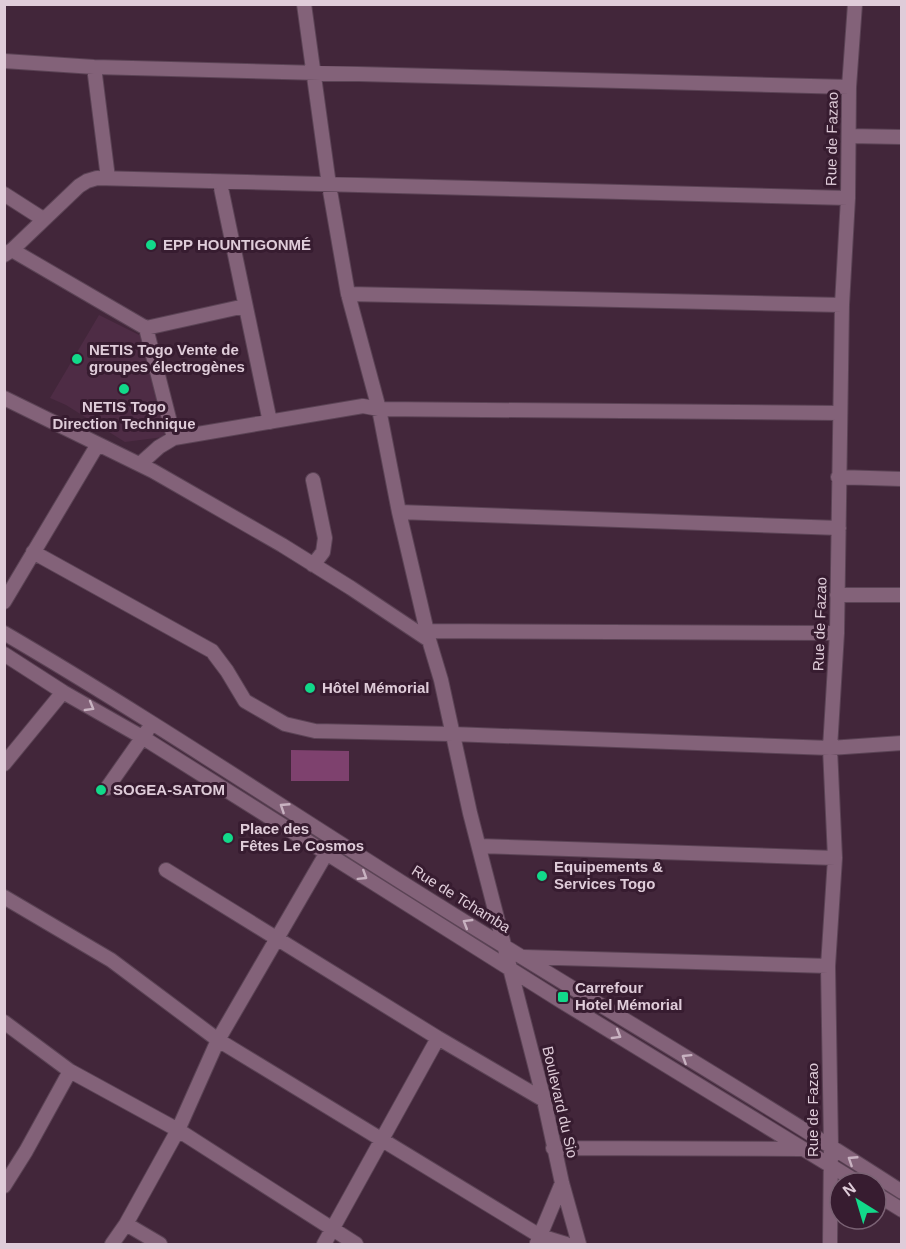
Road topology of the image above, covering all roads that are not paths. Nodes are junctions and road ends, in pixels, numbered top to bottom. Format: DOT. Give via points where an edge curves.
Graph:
graph roads {
  1 [pos="304,4"];
  2 [pos="855,4"];
  3 [pos="4,61"];
  4 [pos="94,67"];
  5 [pos="313,72"];
  6 [pos="849,87"];
  7 [pos="849,136"];
  8 [pos="902,137"];
  9 [pos="108,178"];
  10 [pos="220,183"];
  11 [pos="329,185"];
  12 [pos="4,194"];
  13 [pos="848,198"];
  14 [pos="43,219"];
  15 [pos="8,253"];
  16 [pos="348,294"];
  17 [pos="842,305"];
  18 [pos="245,306"];
  19 [pos="146,328"];
  20 [pos="4,398"];
  21 [pos="379,409"];
  22 [pos="839,413"];
  23 [pos="270,422"];
  24 [pos="174,438"];
  25 [pos="98,444"];
  26 [pos="140,464"];
  27 [pos="838,477"];
  28 [pos="902,479"];
  29 [pos="313,480"];
  30 [pos="399,512"];
  31 [pos="839,528"];
  32 [pos="33,552"];
  33 [pos="314,565"];
  34 [pos="837,595"];
  35 [pos="902,595"];
  36 [pos="4,602"];
  37 [pos="4,633"];
  38 [pos="837,633"];
  39 [pos="428,636"];
  40 [pos="4,654"];
  41 [pos="63,692"];
  42 [pos="153,723"];
  43 [pos="452,734"];
  44 [pos="142,737"];
  45 [pos="902,743"];
  46 [pos="830,748"];
  47 [pos="4,764"];
  48 [pos="107,788"];
  49 [pos="335,840"];
  50 [pos="479,846"];
  51 [pos="327,853"];
  52 [pos="835,858"];
  53 [pos="166,870"];
  54 [pos="4,897"];
  55 [pos="276,938"];
  56 [pos="505,946"];
  57 [pos="522,957"];
  58 [pos="828,966"];
  59 [pos="509,968"];
  60 [pos="4,1022"];
  61 [pos="438,1038"];
  62 [pos="218,1040"];
  63 [pos="70,1071"];
  64 [pos="544,1100"];
  65 [pos="178,1130"];
  66 [pos="383,1140"];
  67 [pos="828,1144"];
  68 [pos="553,1148"];
  69 [pos="802,1149"];
  70 [pos="829,1164"];
  71 [pos="840,1171"];
  72 [pos="562,1183"];
  73 [pos="4,1186"];
  74 [pos="902,1192"];
  75 [pos="888,1201"];
  76 [pos="902,1210"];
  77 [pos="126,1224"];
  78 [pos="333,1230"];
  79 [pos="538,1240"];
  80 [pos="112,1245"];
  81 [pos="160,1245"];
  82 [pos="324,1245"];
  83 [pos="356,1245"];
  84 [pos="566,1245"];
  85 [pos="579,1245"];
  86 [pos="830,1245"];
  1 -- 5 [label="street, Boulevard du Sio"];
  2 -- 6 [label="street, Rue de Fazao"];
  3 -- 4 [label="street"];
  4 -- 5 [label="street"];
  4 -- 9 [label="street"];
  5 -- 6 [label="street"];
  5 -- 11 [label="street, Boulevard du Sio"];
  6 -- 7 [label="street, Rue de Fazao"];
  7 -- 8 [label="street"];
  7 -- 13 [label="street, Rue de Fazao"];
  9 -- 10 [label="street"];
  9 -- 14 [label="street" via="87,180"];
  10 -- 11 [label="street"];
  10 -- 18 [label="street"];
  11 -- 13 [label="street"];
  11 -- 16 [label="street, Boulevard du Sio"];
  12 -- 14 [label="street"];
  13 -- 17 [label="street, Rue de Fazao"];
  14 -- 15 [label="street"];
  15 -- 19 [label="street"];
  16 -- 17 [label="street"];
  16 -- 21 [label="street, Boulevard du Sio"];
  17 -- 22 [label="street, Rue de Fazao"];
  18 -- 19 [label="street"];
  18 -- 23 [label="street"];
  19 -- 24 [label="street"];
  20 -- 25 [label="street"];
  21 -- 22 [label="street"];
  21 -- 23 [label="street" via="363,406"];
  21 -- 30 [label="street, Boulevard du Sio"];
  22 -- 27 [label="street, Rue de Fazao"];
  23 -- 24 [label="street"];
  24 -- 26 [label="street"];
  25 -- 26 [label="street"];
  25 -- 32 [label="street"];
  26 -- 33 [label="street"];
  27 -- 28 [label="street"];
  27 -- 31 [label="street, Rue de Fazao"];
  29 -- 33 [label="street" via="325,538"];
  30 -- 31 [label="street"];
  30 -- 39 [label="street, Boulevard du Sio"];
  31 -- 34 [label="street, Rue de Fazao"];
  32 -- 36 [label="street"];
  32 -- 43 [label="street" via="212,651 245,701 285,724 315,731"];
  33 -- 39 [label="street"];
  34 -- 35 [label="street"];
  34 -- 38 [label="street, Rue de Fazao"];
  37 -- 42 [label="street, Rue de Tchamba"];
  38 -- 39 [label="street"];
  38 -- 46 [label="street, Rue de Fazao"];
  39 -- 43 [label="street, Boulevard du Sio"];
  40 -- 41 [label="street"];
  41 -- 44 [label="street, one-way"];
  41 -- 47 [label="street"];
  42 -- 44 [label="street"];
  49 -- 42 [label="street, Rue de Tchamba, one-way"];
  43 -- 46 [label="street"];
  43 -- 50 [label="street, Boulevard du Sio"];
  44 -- 48 [label="street"];
  44 -- 51 [label="street"];
  45 -- 46 [label="street"];
  46 -- 52 [label="street, Rue de Fazao"];
  49 -- 51 [label="street"];
  56 -- 49 [label="street, Rue de Tchamba, one-way"];
  50 -- 52 [label="street"];
  50 -- 56 [label="street, Boulevard du Sio"];
  51 -- 55 [label="street"];
  51 -- 59 [label="street, one-way"];
  52 -- 58 [label="street, Rue de Fazao"];
  53 -- 55 [label="street"];
  54 -- 62 [label="street" via="111,960"];
  55 -- 61 [label="street"];
  55 -- 62 [label="street"];
  56 -- 57 [label="street, Rue de Tchamba"];
  56 -- 59 [label="street, Boulevard du Sio"];
  57 -- 58 [label="street"];
  67 -- 57 [label="street, Rue de Tchamba, one-way"];
  58 -- 67 [label="street, Rue de Fazao"];
  59 -- 64 [label="street, Boulevard du Sio"];
  59 -- 69 [label="street, one-way"];
  60 -- 63 [label="street"];
  61 -- 64 [label="street"];
  61 -- 66 [label="street"];
  62 -- 65 [label="street"];
  62 -- 66 [label="street"];
  63 -- 65 [label="street"];
  63 -- 73 [label="street"];
  64 -- 68 [label="street, Boulevard du Sio"];
  65 -- 77 [label="street"];
  65 -- 78 [label="street"];
  66 -- 78 [label="street"];
  66 -- 79 [label="street"];
  67 -- 69 [label="street"];
  67 -- 70 [label="street, Rue de Fazao"];
  74 -- 67 [label="street, Rue de Tchamba, one-way"];
  68 -- 69 [label="street"];
  68 -- 72 [label="street, Boulevard du Sio"];
  69 -- 70 [label="street"];
  70 -- 71 [label="street"];
  70 -- 86 [label="street, Rue de Fazao"];
  72 -- 79 [label="street"];
  72 -- 85 [label="street, Boulevard du Sio"];
  75 -- 76 [label="street"];
  77 -- 80 [label="street"];
  77 -- 81 [label="street"];
  78 -- 82 [label="street"];
  78 -- 83 [label="street"];
  79 -- 84 [label="street"];
}
